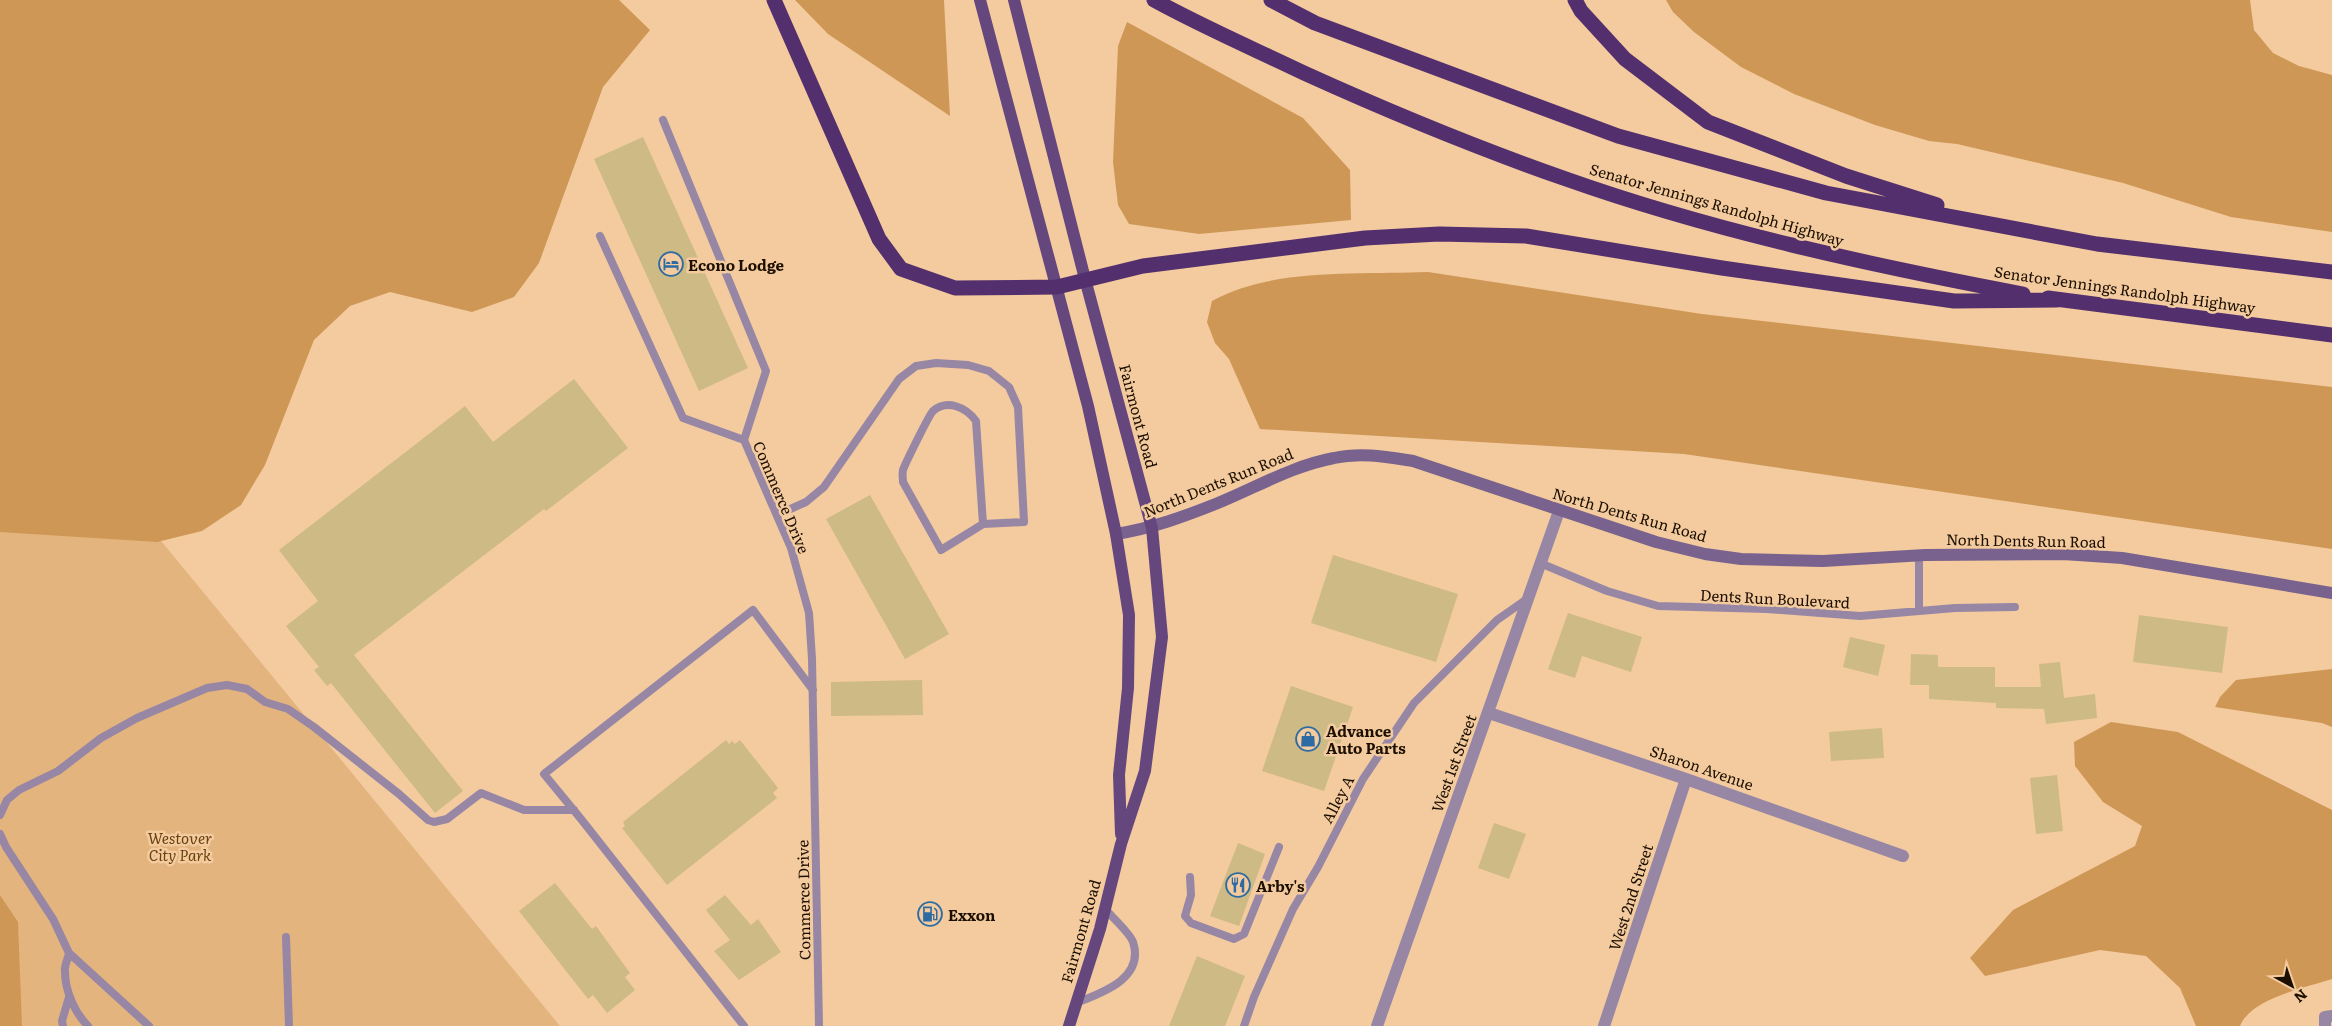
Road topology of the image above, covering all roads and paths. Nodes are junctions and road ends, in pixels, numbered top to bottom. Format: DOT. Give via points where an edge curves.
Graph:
graph roads {
  1 [pos="774,0"];
  2 [pos="980,0"];
  3 [pos="1014,0"];
  4 [pos="1154,0"];
  5 [pos="1271,0"];
  6 [pos="1575,0"];
  7 [pos="663,120"];
  8 [pos="1995,224"];
  9 [pos="600,236"];
  10 [pos="2332,272"];
  11 [pos="1085,279"];
  12 [pos="1057,287"];
  13 [pos="2057,300"];
  14 [pos="2332,335"];
  15 [pos="744,440"];
  16 [pos="1558,511"];
  17 [pos="777,515"];
  18 [pos="983,524"];
  19 [pos="1152,528"];
  20 [pos="1116,534"];
  21 [pos="1919,556"];
  22 [pos="1540,563"];
  23 [pos="2332,593"];
  24 [pos="1526,599"];
  25 [pos="2016,607"];
  26 [pos="1919,611"];
  27 [pos="813,690"];
  28 [pos="1488,713"];
  29 [pos="1686,779"];
  30 [pos="574,810"];
  31 [pos="0,814"];
  32 [pos="0,834"];
  33 [pos="1122,844"];
  34 [pos="1279,847"];
  35 [pos="1903,856"];
  36 [pos="1190,877"];
  37 [pos="1105,909"];
  38 [pos="286,937"];
  39 [pos="69,953"];
  40 [pos="70,997"];
  41 [pos="1076,1002"];
  42 [pos="63,1026"];
  43 [pos="88,1026"];
  44 [pos="149,1026"];
  45 [pos="289,1026"];
  46 [pos="744,1026"];
  47 [pos="819,1026"];
  48 [pos="1069,1026"];
  49 [pos="1244,1026"];
  50 [pos="1378,1026"];
  51 [pos="1604,1026"];
  1 -- 12 [label="highway" via="879,239 901,269 955,288"];
  2 -- 12 [label="main road, Fairmont Road"];
  3 -- 11 [label="main road, Fairmont Road"];
  4 -- 13 [label="highway, Senator Jennings Randolph Highway" via="1199,24 1400,116 1567,180 1799,248"];
  5 -- 8 [label="highway" via="1315,23 1618,136 1826,193"];
  6 -- 8 [label="highway" via="1581,11 1625,59 1708,122 1846,176"];
  7 -- 15 [label="lane, Commerce Drive" via="766,371"];
  8 -- 10 [label="highway" via="2097,244"];
  9 -- 15 [label="lane" via="683,418"];
  11 -- 12 [label="highway"];
  11 -- 13 [label="highway" via="1144,266 1366,238 1439,234 1526,236 1954,301"];
  11 -- 19 [label="main road, Fairmont Road"];
  12 -- 20 [label="main road, Fairmont Road" via="1088,406"];
  13 -- 14 [label="highway, Senator Jennings Randolph Highway"];
  15 -- 17 [label="lane, Commerce Drive"];
  16 -- 19 [label="street, North Dents Run Road" via="1413,461 1372,454 1335,457 1290,470 1218,503"];
  16 -- 21 [label="street, North Dents Run Road" via="1656,542 1741,559 1823,561"];
  16 -- 22 [label="street, West 1st Street"];
  17 -- 18 [label="lane" via="806,502 824,487 899,379 916,366 936,363 989,371 1009,387 1018,407 1024,522"];
  17 -- 27 [label="lane, Commerce Drive" via="792,548 809,613"];
  18 -- 18 [label="lane" via="976,421 970,412 956,405 943,406 932,412 903,470 903,482 941,550"];
  19 -- 20 [label="street, North Dents Run Road"];
  19 -- 33 [label="main road, Fairmont Road" via="1162,637 1144,771"];
  20 -- 33 [label="main road, Fairmont Road" via="1129,615 1128,688 1120,775"];
  21 -- 23 [label="street, North Dents Run Road" via="2063,554 2122,558"];
  21 -- 26 [label="lane"];
  22 -- 24 [label="street, West 1st Street"];
  22 -- 26 [label="lane, Dents Run Boulevard" via="1607,591 1658,606 1860,616"];
  24 -- 28 [label="street, West 1st Street"];
  24 -- 49 [label="lane, Alley A" via="1491,626 1414,703 1362,779 1293,909"];
  25 -- 26 [label="lane, Dents Run Boulevard"];
  27 -- 30 [label="lane" via="753,610 544,774"];
  27 -- 47 [label="lane, Commerce Drive"];
  28 -- 29 [label="street, Sharon Avenue"];
  28 -- 50 [label="street, West 1st Street"];
  29 -- 35 [label="street, Sharon Avenue"];
  29 -- 51 [label="street, West 2nd Street"];
  30 -- 31 [label="lane" via="524,810 481,793 447,819 428,820 294,713 264,702 247,689 227,685 206,688 137,718 101,738 58,771 19,790 7,800"];
  30 -- 46 [label="lane"];
  32 -- 39 [label="lane" via="53,919"];
  33 -- 37 [label="main road, Fairmont Road"];
  34 -- 36 [label="lane" via="1244,934 1234,939 1191,924 1185,916 1191,895"];
  37 -- 41 [label="main road, Fairmont Road"];
  37 -- 41 [label="lane" via="1132,940 1132,967 1112,988"];
  38 -- 45 [label="lane"];
  39 -- 40 [label="lane" via="64,972"];
  39 -- 44 [label="lane"];
  40 -- 42 [label="lane"];
  40 -- 43 [label="lane" via="81,1020"];
  41 -- 48 [label="main road, Fairmont Road"];
}
